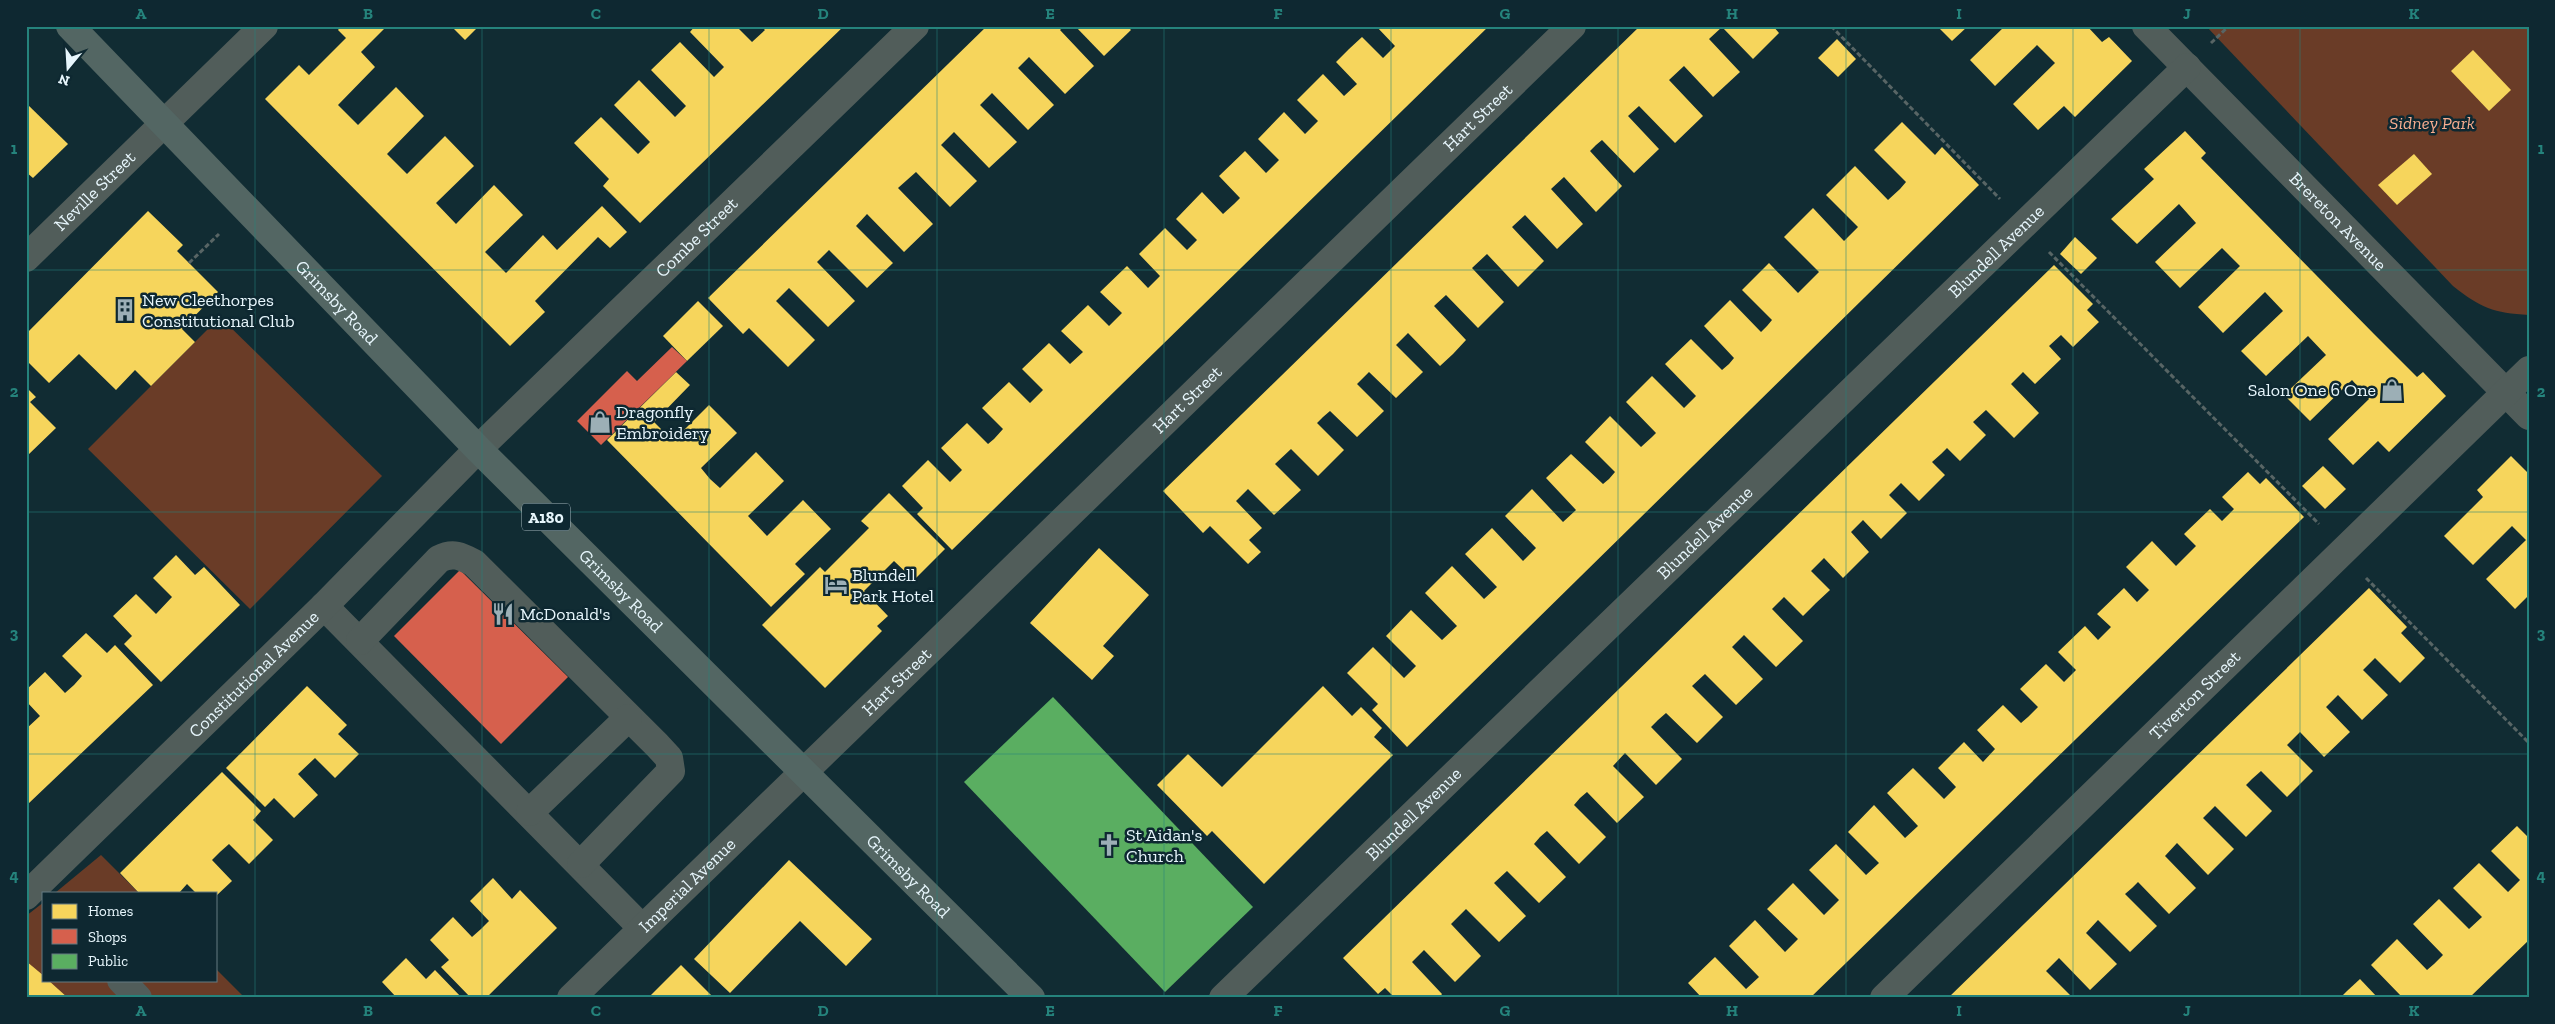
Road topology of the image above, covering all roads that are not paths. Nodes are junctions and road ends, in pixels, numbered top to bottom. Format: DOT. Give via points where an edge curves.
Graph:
graph roads {
  1 [pos="70,26"];
  2 [pos="264,26"];
  3 [pos="915,26"];
  4 [pos="1572,26"];
  5 [pos="2146,26"];
  6 [pos="2187,67"];
  7 [pos="163,124"];
  8 [pos="26,258"];
  9 [pos="2529,370"];
  10 [pos="2505,392"];
  11 [pos="2529,416"];
  12 [pos="478,449"];
  13 [pos="324,606"];
  14 [pos="360,641"];
  15 [pos="628,718"];
  16 [pos="802,772"];
  17 [pos="530,812"];
  18 [pos="581,864"];
  19 [pos="34,896"];
  20 [pos="642,928"];
  21 [pos="123,982"];
  22 [pos="138,998"];
  23 [pos="571,998"];
  24 [pos="1031,998"];
  25 [pos="1223,998"];
  26 [pos="1884,998"];
  1 -- 7 [label="main road, Grimsby Road / A180"];
  2 -- 7 [label="street, Neville Street"];
  3 -- 12 [label="street, Combe Street"];
  4 -- 16 [label="street, Hart Street"];
  5 -- 6 [label="street, Brereton Avenue"];
  6 -- 10 [label="street, Brereton Avenue"];
  6 -- 25 [label="street, Blundell Avenue"];
  7 -- 8 [label="street, Neville Street"];
  7 -- 12 [label="main road, Grimsby Road / A180"];
  9 -- 10 [label="street, Tiverton Street"];
  10 -- 11 [label="street, Brereton Avenue"];
  10 -- 26 [label="street, Tiverton Street"];
  12 -- 13 [label="street, Constitutional Avenue"];
  12 -- 16 [label="main road, Grimsby Road / A180"];
  13 -- 14 [label="street"];
  13 -- 19 [label="street, Constitutional Avenue"];
  14 -- 15 [label="street" via="439,560 448,555 458,555 474,563"];
  14 -- 17 [label="street"];
  15 -- 17 [label="street"];
  15 -- 18 [label="street" via="669,758 671,771"];
  16 -- 20 [label="street, Imperial Avenue"];
  16 -- 24 [label="main road, Grimsby Road / A180"];
  17 -- 18 [label="street"];
  18 -- 20 [label="street"];
  20 -- 23 [label="street, Imperial Avenue"];
  21 -- 22 [label="street"];
}
